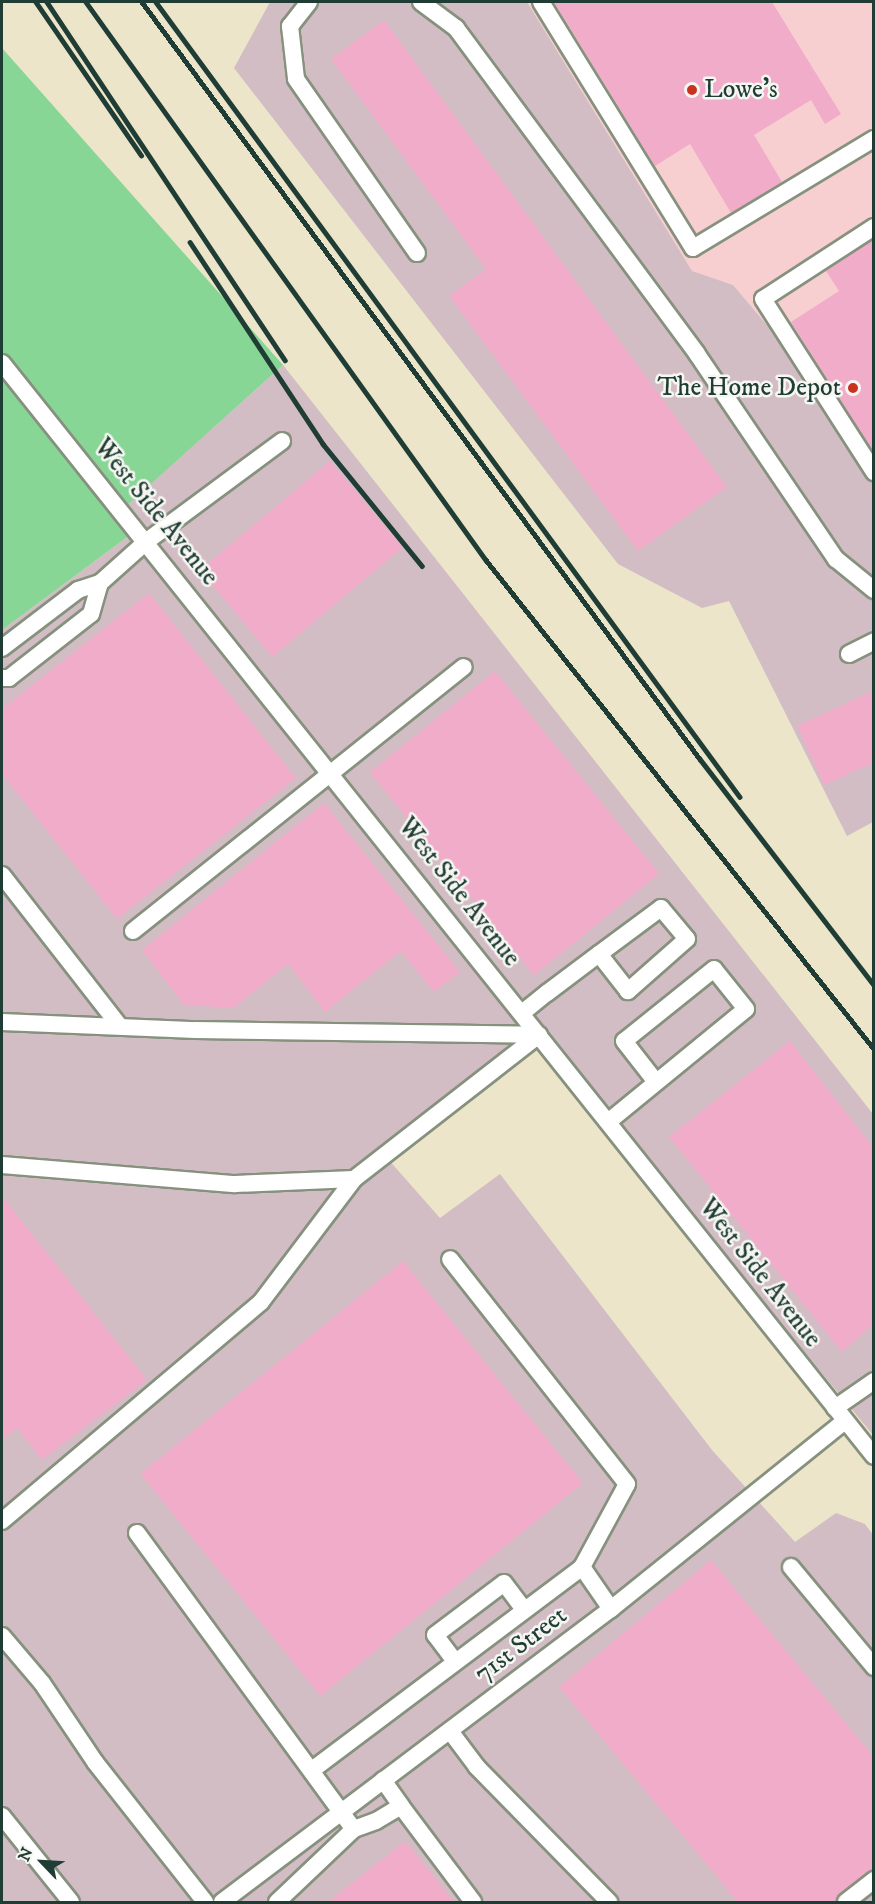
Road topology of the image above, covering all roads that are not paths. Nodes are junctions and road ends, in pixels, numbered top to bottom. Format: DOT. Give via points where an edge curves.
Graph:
graph roads {
  1 [pos="309,2"];
  2 [pos="421,2"];
  3 [pos="542,2"];
  4 [pos="873,139"];
  5 [pos="873,227"];
  6 [pos="417,253"];
  7 [pos="2,363"];
  8 [pos="282,441"];
  9 [pos="873,472"];
  10 [pos="147,541"];
  11 [pos="100,583"];
  12 [pos="873,590"];
  13 [pos="873,641"];
  14 [pos="2,648"];
  15 [pos="849,654"];
  16 [pos="464,668"];
  17 [pos="2,678"];
  18 [pos="333,775"];
  19 [pos="2,875"];
  20 [pos="133,931"];
  21 [pos="599,954"];
  22 [pos="522,1013"];
  23 [pos="2,1022"];
  24 [pos="118,1024"];
  25 [pos="539,1035"];
  26 [pos="656,1082"];
  27 [pos="608,1122"];
  28 [pos="2,1165"];
  29 [pos="354,1179"];
  30 [pos="450,1259"];
  31 [pos="871,1388"];
  32 [pos="840,1414"];
  33 [pos="868,1437"];
  34 [pos="873,1456"];
  35 [pos="2,1521"];
  36 [pos="137,1533"];
  37 [pos="582,1567"];
  38 [pos="792,1567"];
  39 [pos="611,1609"];
  40 [pos="524,1610"];
  41 [pos="2,1636"];
  42 [pos="454,1660"];
  43 [pos="873,1667"];
  44 [pos="450,1731"];
  45 [pos="312,1770"];
  46 [pos="384,1780"];
  47 [pos="400,1806"];
  48 [pos="341,1813"];
  49 [pos="2,1816"];
  50 [pos="354,1829"];
  51 [pos="873,1880"];
  52 [pos="71,1902"];
  53 [pos="205,1902"];
  54 [pos="222,1902"];
  55 [pos="277,1902"];
  56 [pos="473,1902"];
  57 [pos="609,1902"];
  58 [pos="846,1902"];
  1 -- 6 [label="street" via="290,27 296,79"];
  2 -- 12 [label="street" via="456,28 697,354 836,558"];
  3 -- 4 [label="street" via="693,248"];
  5 -- 9 [label="street" via="764,299"];
  7 -- 10 [label="street, West Side Avenue"];
  8 -- 10 [label="street"];
  10 -- 11 [label="street"];
  10 -- 18 [label="street, West Side Avenue"];
  11 -- 14 [label="street" via="78,590"];
  11 -- 17 [label="street" via="91,614 9,678"];
  13 -- 15 [label="street"];
  16 -- 18 [label="street"];
  18 -- 20 [label="street"];
  18 -- 22 [label="street, West Side Avenue"];
  19 -- 24 [label="street"];
  21 -- 21 [label="street" via="661,908 687,939 628,991"];
  21 -- 22 [label="street"];
  22 -- 25 [label="street, West Side Avenue"];
  23 -- 24 [label="street"];
  24 -- 25 [label="street" via="196,1030"];
  25 -- 27 [label="street, West Side Avenue"];
  25 -- 29 [label="street"];
  26 -- 26 [label="street" via="746,1009 714,969 624,1041"];
  26 -- 27 [label="street"];
  27 -- 32 [label="street, West Side Avenue"];
  28 -- 29 [label="street" via="236,1184"];
  29 -- 35 [label="street" via="261,1302"];
  30 -- 37 [label="street" via="627,1484"];
  31 -- 32 [label="street, 71st Street"];
  32 -- 33 [label="street, West Side Avenue"];
  32 -- 39 [label="street, 71st Street"];
  33 -- 34 [label="street, West Side Avenue"];
  36 -- 45 [label="street"];
  37 -- 39 [label="street"];
  37 -- 40 [label="street"];
  38 -- 43 [label="street"];
  39 -- 44 [label="street, 71st Street"];
  40 -- 42 [label="street"];
  40 -- 42 [label="street" via="504,1583 435,1635"];
  41 -- 53 [label="street" via="42,1683 95,1762"];
  42 -- 45 [label="street"];
  44 -- 46 [label="street, 71st Street"];
  44 -- 57 [label="street" via="477,1767"];
  45 -- 48 [label="street"];
  46 -- 47 [label="street"];
  46 -- 48 [label="street, 71st Street"];
  47 -- 50 [label="street"];
  47 -- 56 [label="street"];
  48 -- 50 [label="street"];
  48 -- 54 [label="street, 71st Street"];
  49 -- 52 [label="street"];
  50 -- 55 [label="street"];
  51 -- 58 [label="street"];
}
